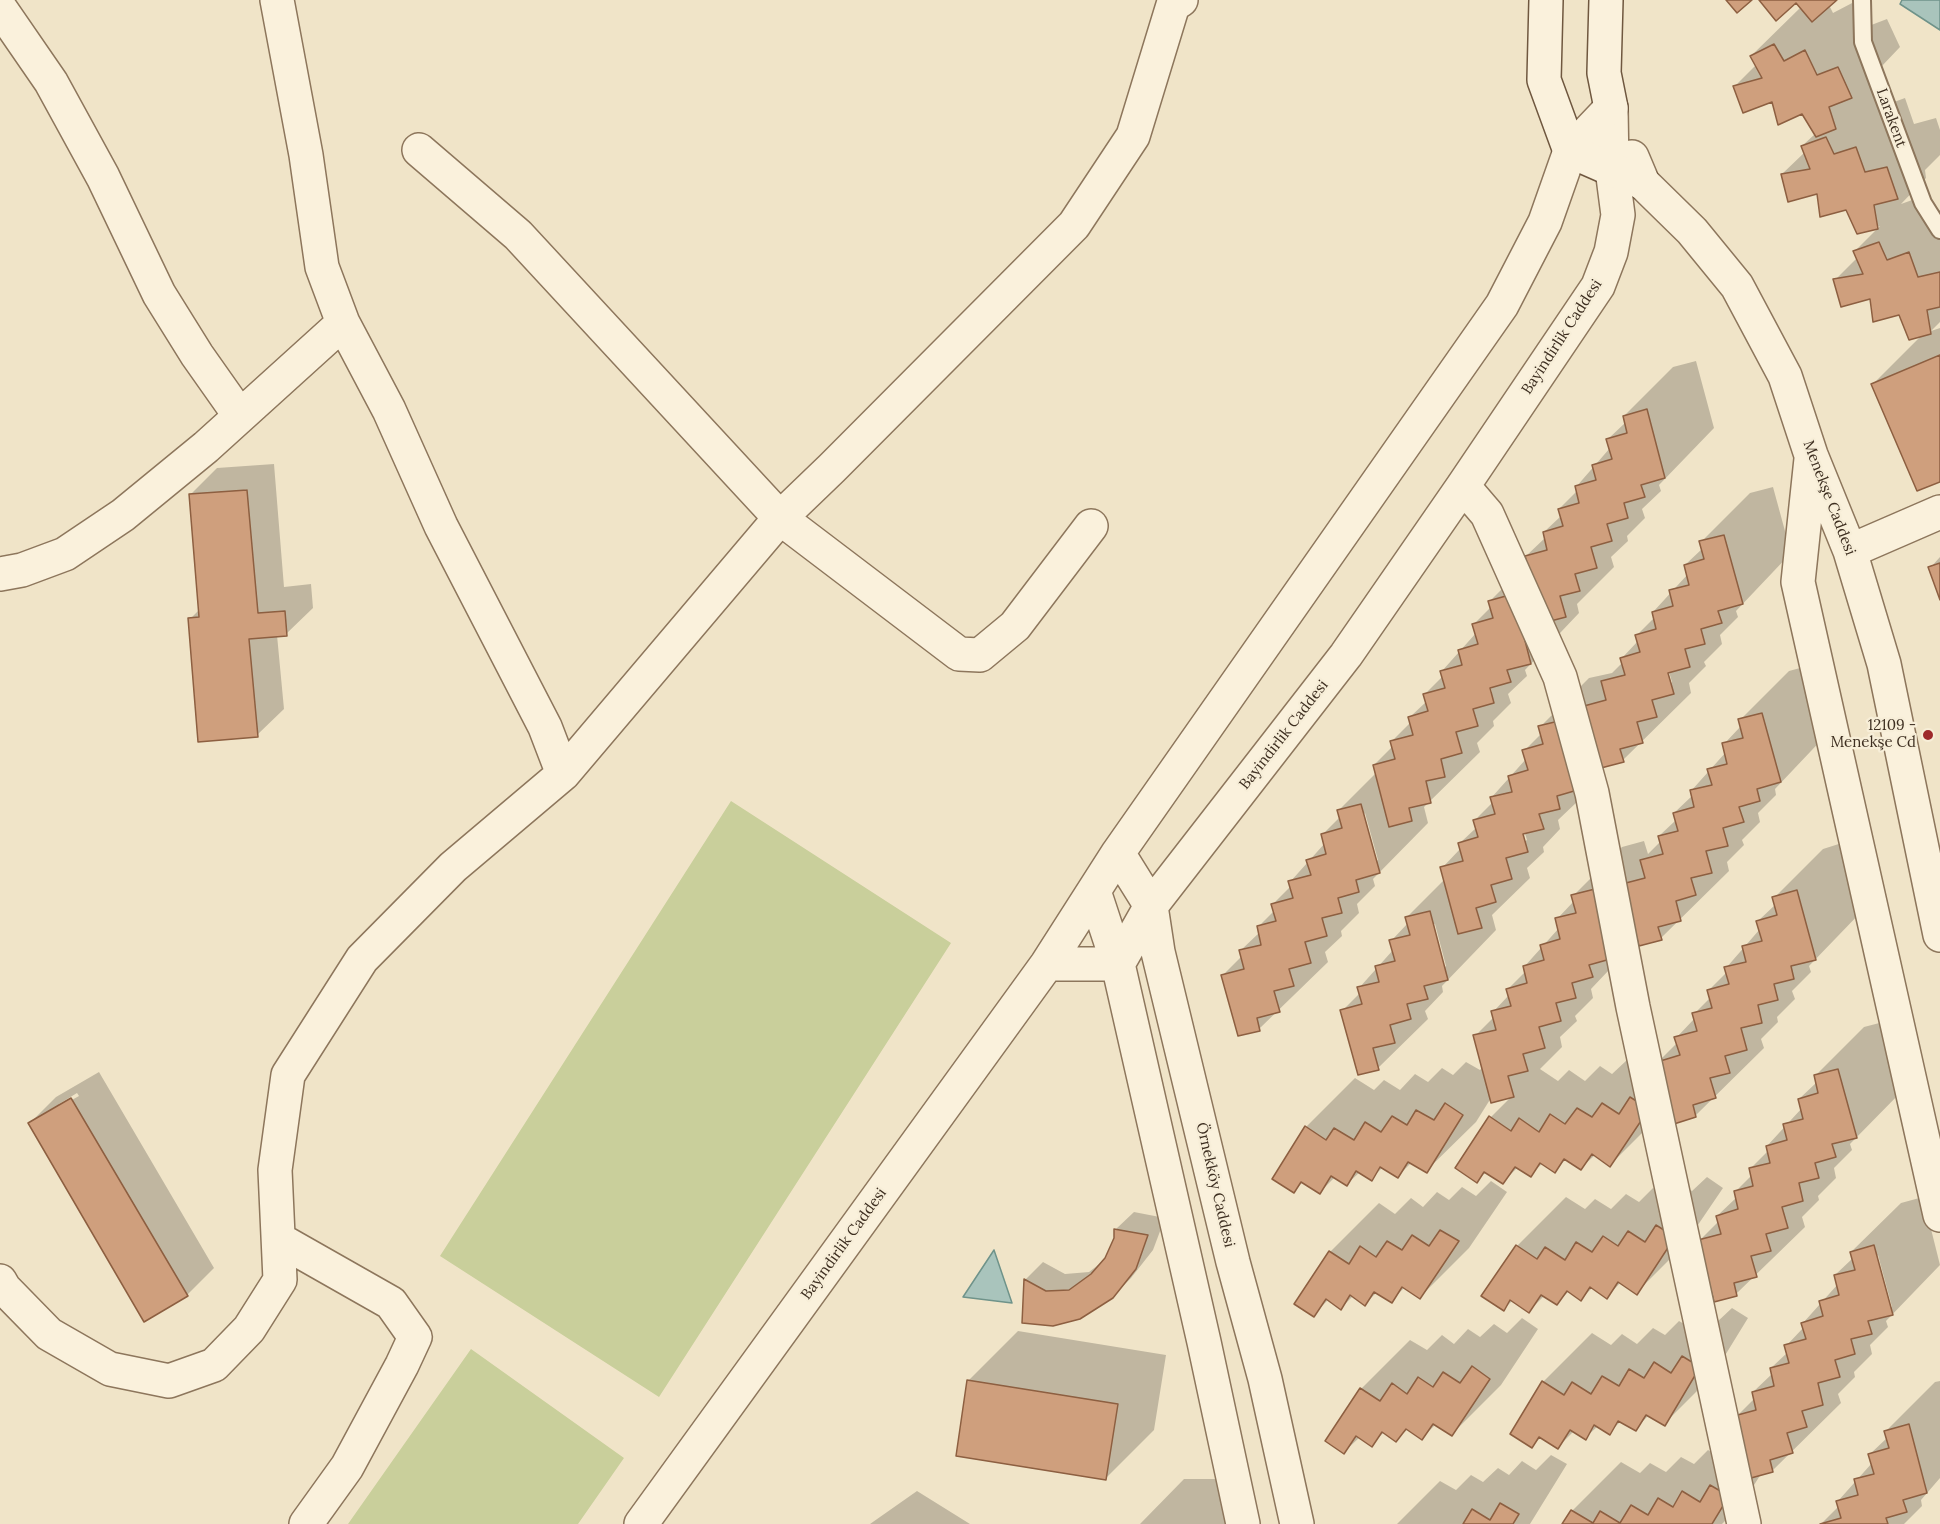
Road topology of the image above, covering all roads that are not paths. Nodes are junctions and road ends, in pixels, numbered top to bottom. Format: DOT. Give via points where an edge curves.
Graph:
graph roads {
  1 [pos="277,0"];
  2 [pos="1546,0"];
  3 [pos="1606,0"];
  4 [pos="1862,0"];
  5 [pos="1171,2"];
  6 [pos="0,8"];
  7 [pos="1611,108"];
  8 [pos="420,150"];
  9 [pos="1570,150"];
  10 [pos="1612,169"];
  11 [pos="1643,183"];
  12 [pos="1940,230"];
  13 [pos="343,323"];
  14 [pos="240,416"];
  15 [pos="1811,455"];
  16 [pos="1463,486"];
  17 [pos="1940,512"];
  18 [pos="780,518"];
  19 [pos="1091,526"];
  20 [pos="1850,550"];
  21 [pos="0,574"];
  22 [pos="562,774"];
  23 [pos="1118,853"];
  24 [pos="1094,891"];
  25 [pos="1151,906"];
  26 [pos="1939,925"];
  27 [pos="1047,964"];
  28 [pos="1118,964"];
  29 [pos="1940,1215"];
  30 [pos="280,1240"];
  31 [pos="0,1281"];
  32 [pos="306,1524"];
  33 [pos="641,1524"];
  34 [pos="1243,1524"];
  35 [pos="1297,1524"];
  36 [pos="1744,1524"];
  1 -- 13 [label="street" via="322,267"];
  2 -- 9 [label="street" via="1544,80"];
  3 -- 7 [label="street" via="1604,73"];
  4 -- 12 [label="lane, Larakent" via="1863,42 1923,203"];
  5 -- 18 [label="street" via="1133,136 1074,225"];
  6 -- 14 [label="street" via="51,82 103,177 159,294"];
  7 -- 9 [label="street, Bayindirlik Caddesi"];
  7 -- 10 [label="street, Bayindirlik Caddesi"];
  7 -- 11 [label="street, Menekşe Caddesi"];
  8 -- 18 [label="street" via="518,236"];
  9 -- 10 [label="street"];
  9 -- 23 [label="street, Bayindirlik Caddesi" via="1545,222 1502,305"];
  10 -- 11 [label="street"];
  10 -- 16 [label="street, Bayindirlik Caddesi" via="1618,215 1611,252 1598,286"];
  11 -- 15 [label="street, Menekşe Caddesi" via="1692,231 1737,286 1785,376"];
  13 -- 14 [label="street"];
  13 -- 22 [label="street" via="389,410 441,526 545,727"];
  14 -- 21 [label="street" via="123,515 65,554"];
  15 -- 20 [label="street, Menekşe Caddesi"];
  15 -- 29 [label="street" via="1798,582"];
  16 -- 25 [label="street, Bayindirlik Caddesi" via="1346,655"];
  16 -- 36 [label="street" via="1487,514 1560,677 1589,783 1632,1007"];
  17 -- 20 [label="street"];
  18 -- 19 [label="street" via="959,654 980,656 1015,626"];
  18 -- 22 [label="street"];
  20 -- 26 [label="street, Menekşe Caddesi" via="1884,664"];
  22 -- 30 [label="street" via="453,867 362,958 288,1075 274,1170"];
  23 -- 24 [label="street, Bayindirlik Caddesi"];
  23 -- 25 [label="street, Örnekköy Caddesi"];
  24 -- 27 [label="street, Bayindirlik Caddesi"];
  24 -- 28 [label="street"];
  25 -- 28 [label="street, Bayindirlik Caddesi"];
  25 -- 35 [label="street, Örnekköy Caddesi" via="1158,952"];
  27 -- 28 [label="street"];
  27 -- 33 [label="street, Bayindirlik Caddesi"];
  28 -- 34 [label="street"];
  30 -- 31 [label="street" via="280,1280 249,1329 214,1365 169,1381 110,1369 49,1334"];
  30 -- 32 [label="street" via="390,1303 415,1337 347,1467"];
}
